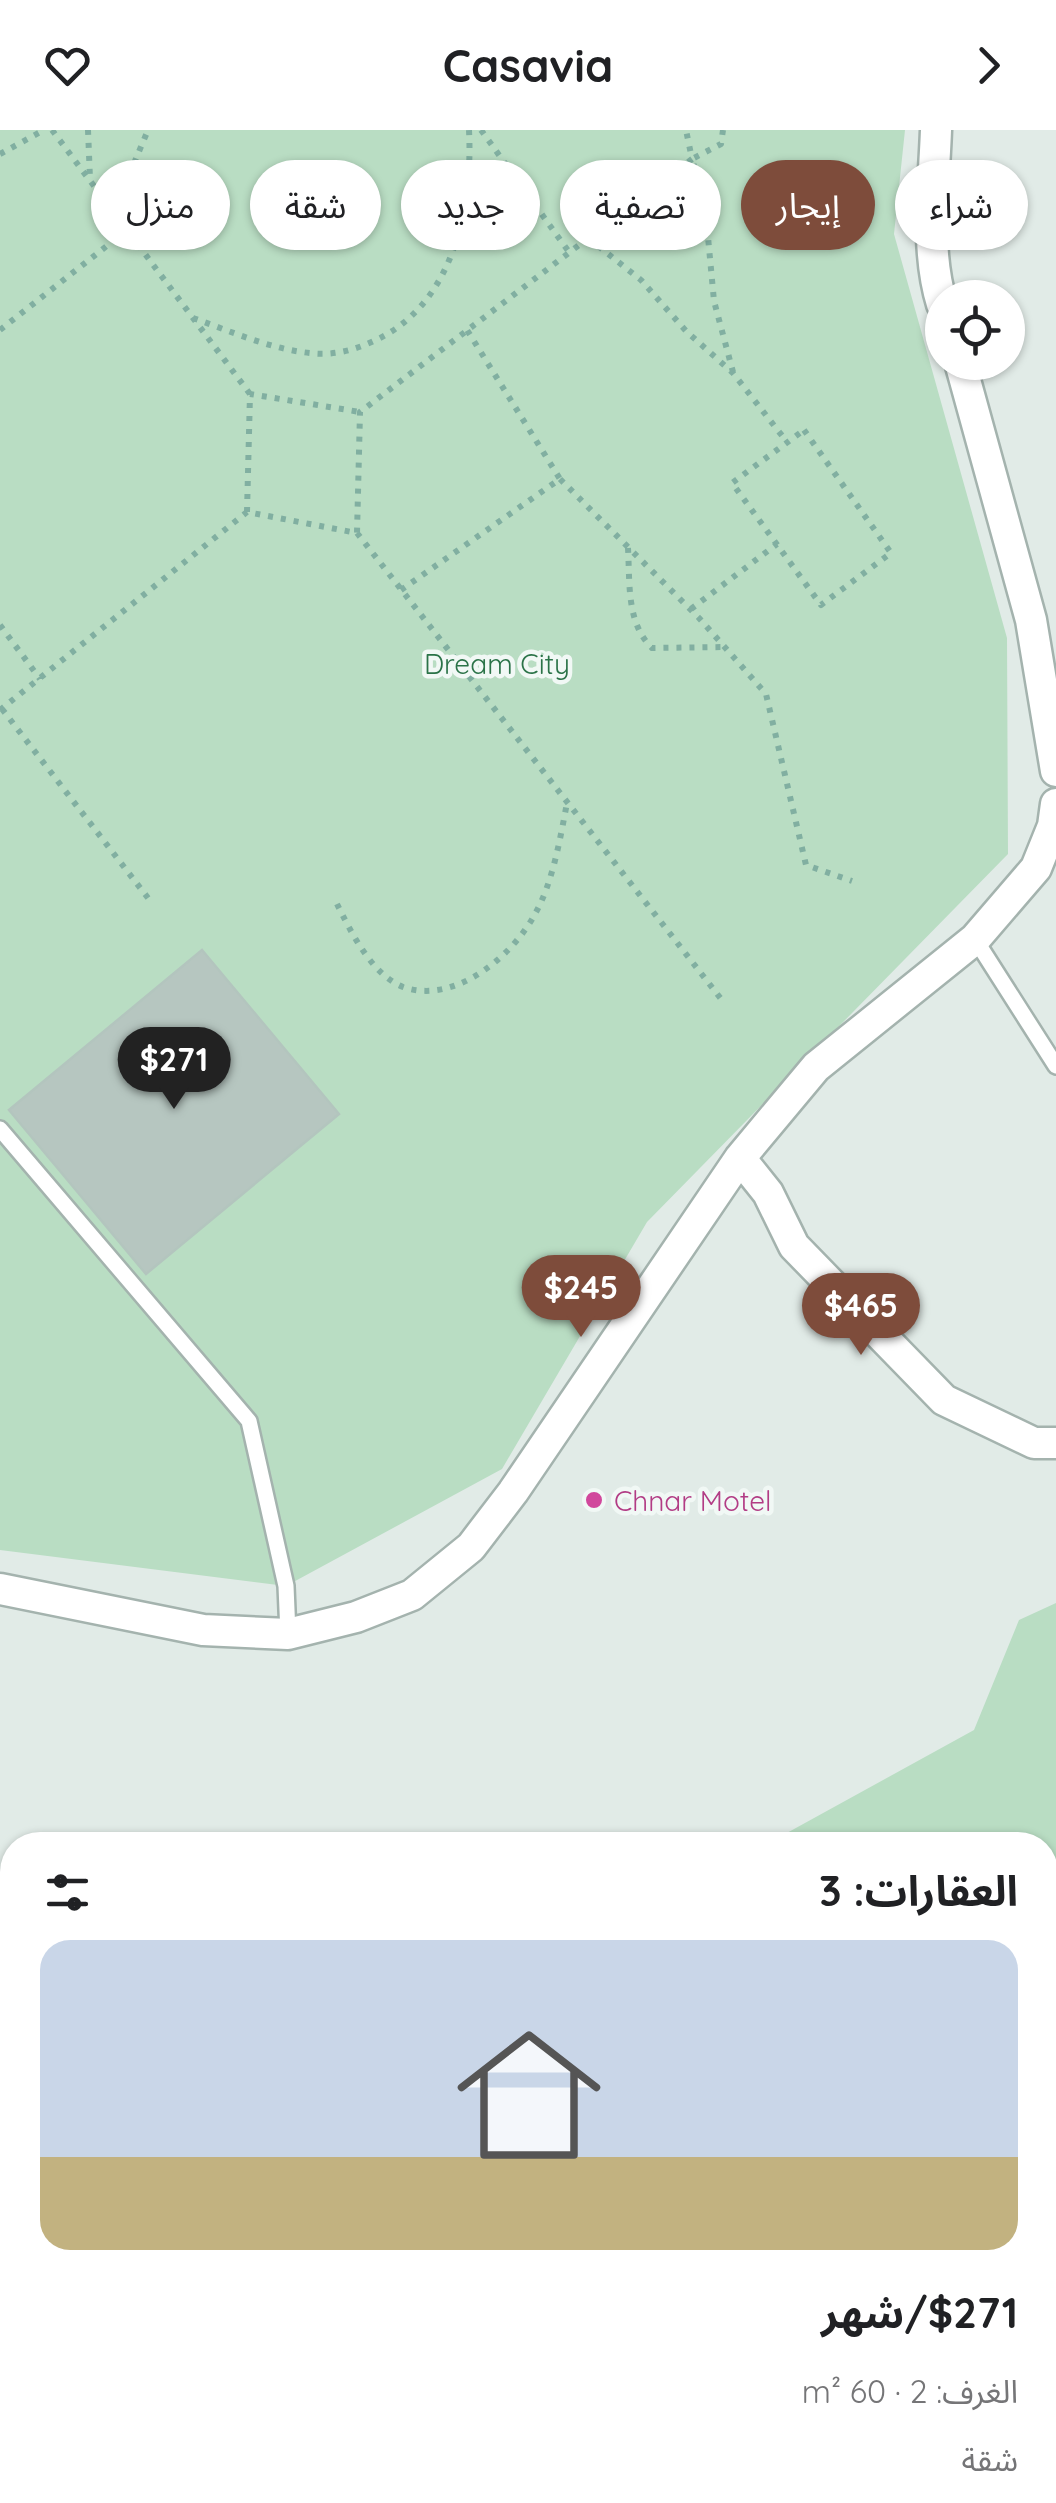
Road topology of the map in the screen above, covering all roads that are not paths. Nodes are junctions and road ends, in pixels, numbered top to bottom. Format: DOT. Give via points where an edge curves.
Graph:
graph roads {
  1 [pos="936,130"];
  2 [pos="936,280"];
  3 [pos="966,380"];
  4 [pos="1044,617"];
  5 [pos="1056,770"];
  6 [pos="1056,804"];
  7 [pos="975,938"];
  8 [pos="1056,1066"];
  9 [pos="0,1129"];
  10 [pos="740,1158"];
  11 [pos="1056,1443"];
  12 [pos="0,1589"];
  13 [pos="288,1634"];
  1 -- 2 [label="street"];
  3 -- 4 [label="street"];
  4 -- 5 [label="street"];
  6 -- 7 [label="street" via="1036,868"];
  7 -- 8 [label="lane"];
  7 -- 10 [label="street" via="816,1067"];
  9 -- 13 [label="lane" via="250,1421 286,1586"];
  10 -- 11 [label="street" via="768,1193 794,1246 944,1400 1034,1443"];
  10 -- 13 [label="street" via="471,1547 412,1594"];
  12 -- 13 [label="street" via="203,1630"];
}
